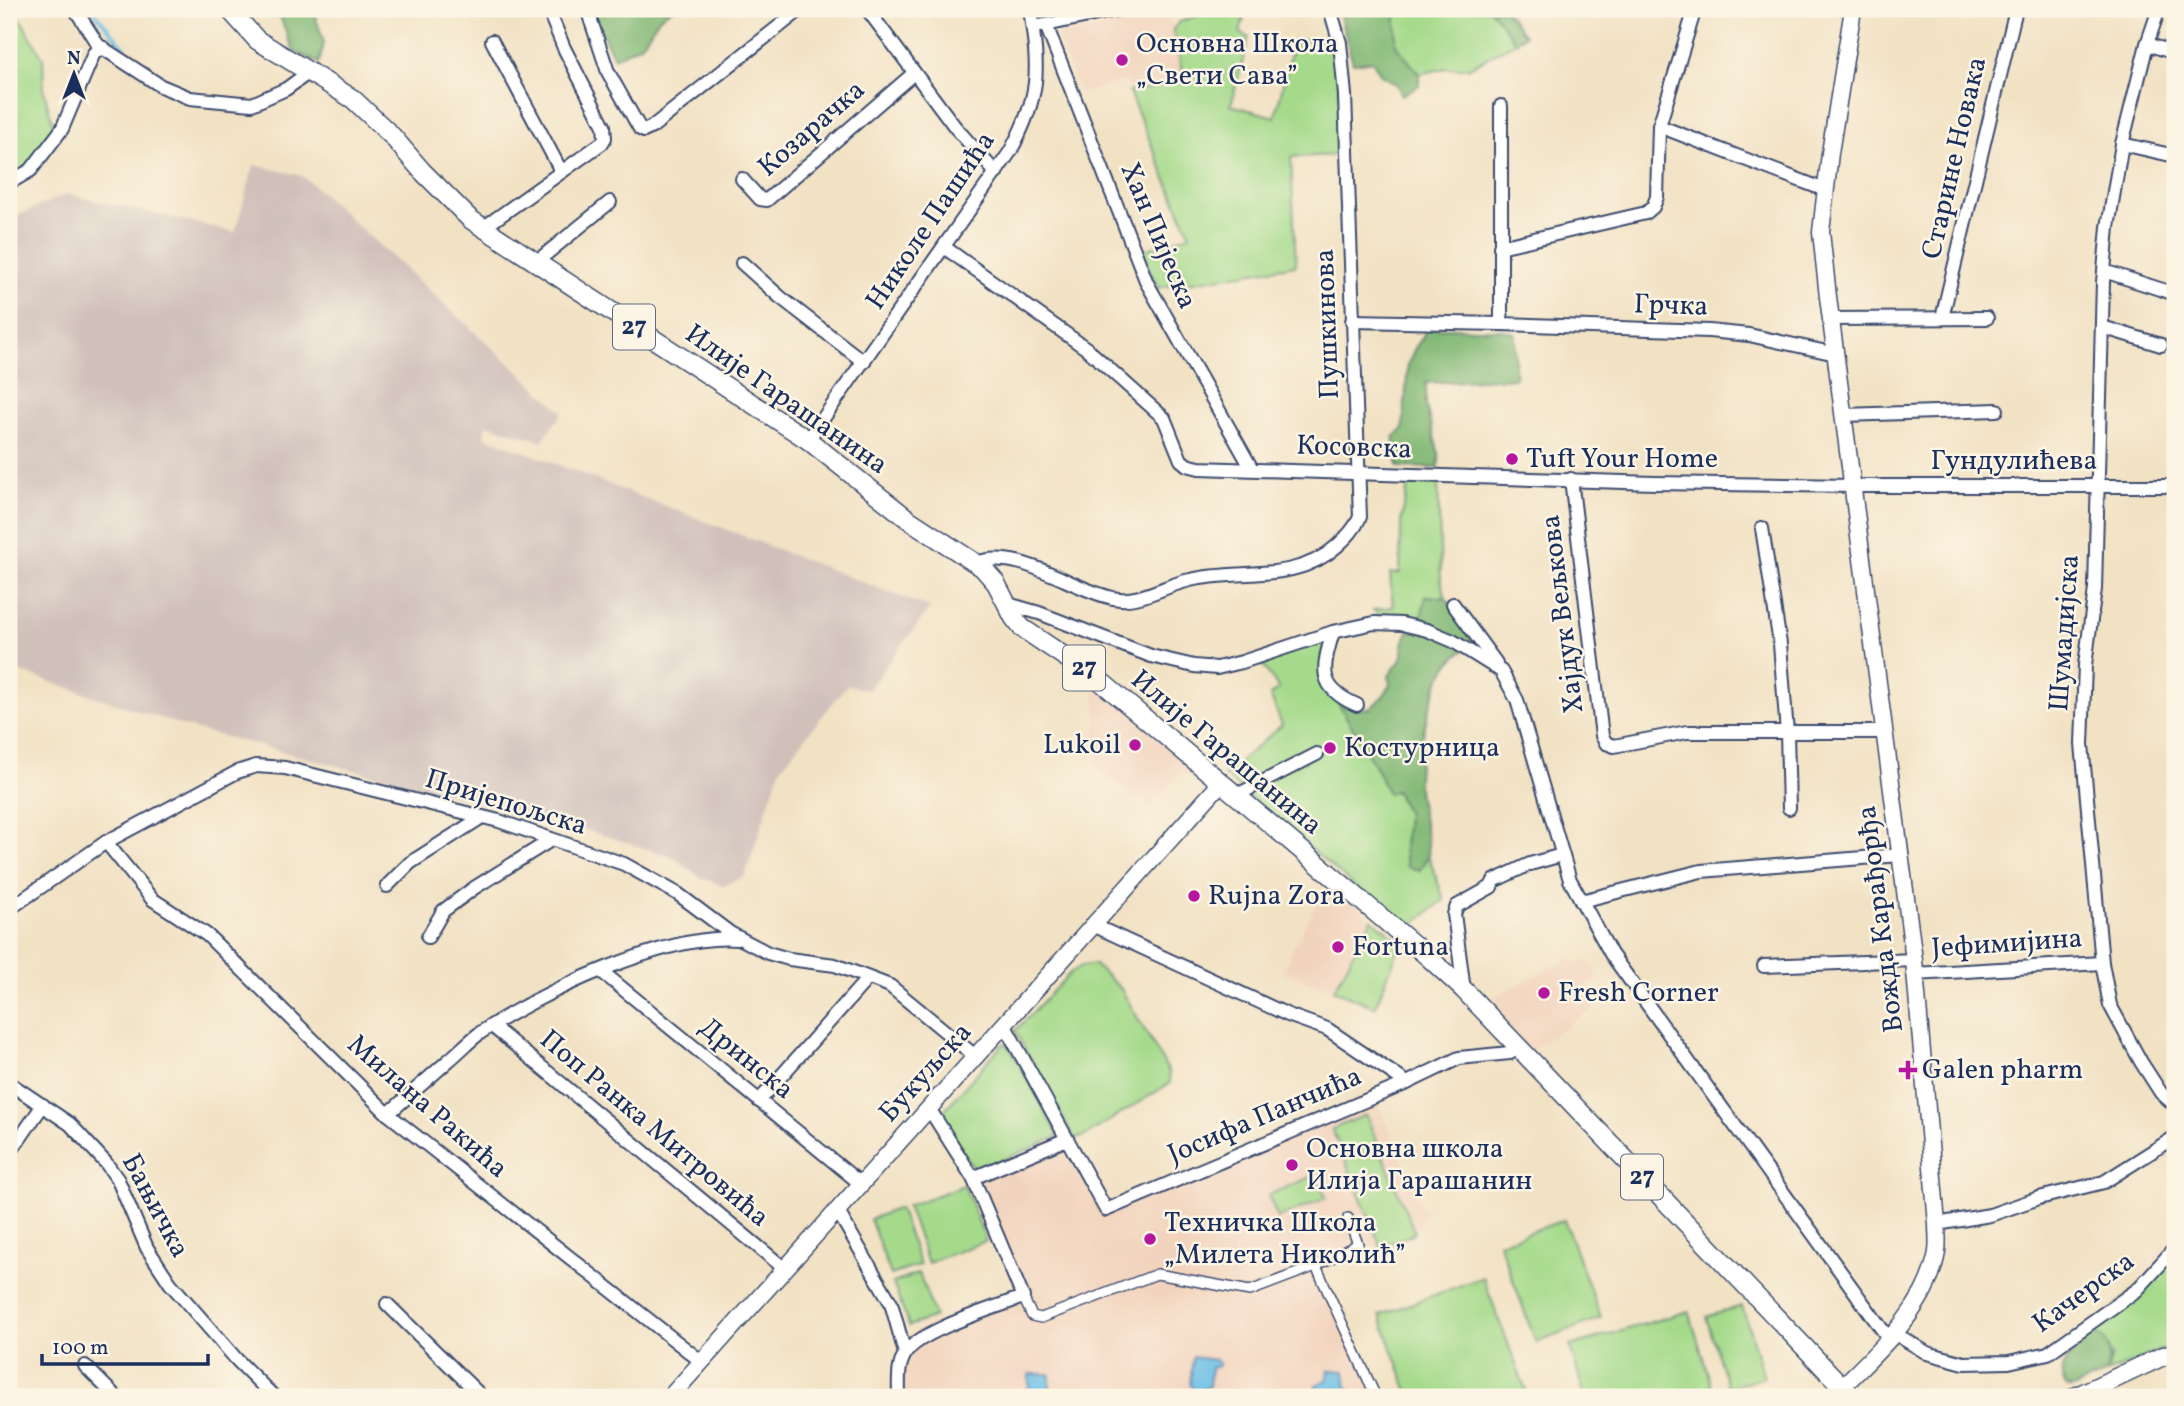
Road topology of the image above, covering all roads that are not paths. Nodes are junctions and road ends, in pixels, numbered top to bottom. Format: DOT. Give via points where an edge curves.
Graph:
graph roads {
  1 [pos="75,9"];
  2 [pos="229,9"];
  3 [pos="548,9"];
  4 [pos="587,9"];
  5 [pos="801,9"];
  6 [pos="867,9"];
  7 [pos="1030,9"];
  8 [pos="1121,9"];
  9 [pos="1330,9"];
  10 [pos="1695,9"];
  11 [pos="1853,9"];
  12 [pos="2016,9"];
  13 [pos="2159,9"];
  14 [pos="1046,25"];
  15 [pos="1033,27"];
  16 [pos="492,41"];
  17 [pos="2147,44"];
  18 [pos="104,48"];
  19 [pos="2175,52"];
  20 [pos="308,72"];
  21 [pos="914,73"];
  22 [pos="1501,106"];
  23 [pos="1659,126"];
  24 [pos="2122,144"];
  25 [pos="2175,156"];
  26 [pos="561,171"];
  27 [pos="996,173"];
  28 [pos="742,179"];
  29 [pos="9,183"];
  30 [pos="1825,190"];
  31 [pos="610,202"];
  32 [pos="483,228"];
  33 [pos="944,247"];
  34 [pos="1500,247"];
  35 [pos="535,262"];
  36 [pos="742,263"];
  37 [pos="2104,271"];
  38 [pos="2175,293"];
  39 [pos="1942,318"];
  40 [pos="1987,318"];
  41 [pos="1831,319"];
  42 [pos="1352,321"];
  43 [pos="1501,324"];
  44 [pos="2102,327"];
  45 [pos="2161,345"];
  46 [pos="1836,354"];
  47 [pos="864,362"];
  48 [pos="1997,410"];
  49 [pos="1844,415"];
  50 [pos="808,440"];
  51 [pos="1252,469"];
  52 [pos="1358,473"];
  53 [pos="1571,479"];
  54 [pos="2175,485"];
  55 [pos="1853,486"];
  56 [pos="2098,486"];
  57 [pos="1762,528"];
  58 [pos="976,563"];
  59 [pos="1008,604"];
  60 [pos="1453,604"];
  61 [pos="1333,632"];
  62 [pos="1501,671"];
  63 [pos="1357,705"];
  64 [pos="1884,732"];
  65 [pos="1787,733"];
  66 [pos="1317,754"];
  67 [pos="1220,784"];
  68 [pos="1236,796"];
  69 [pos="1788,808"];
  70 [pos="482,817"];
  71 [pos="551,839"];
  72 [pos="106,842"];
  73 [pos="1900,855"];
  74 [pos="1562,856"];
  75 [pos="387,886"];
  76 [pos="1581,901"];
  77 [pos="9,909"];
  78 [pos="1093,925"];
  79 [pos="428,937"];
  80 [pos="745,940"];
  81 [pos="2102,963"];
  82 [pos="1764,966"];
  83 [pos="1915,967"];
  84 [pos="601,971"];
  85 [pos="868,978"];
  86 [pos="1464,990"];
  87 [pos="1004,1024"];
  88 [pos="492,1026"];
  89 [pos="1520,1048"];
  90 [pos="975,1056"];
  91 [pos="9,1083"];
  92 [pos="1407,1083"];
  93 [pos="759,1101"];
  94 [pos="43,1105"];
  95 [pos="2175,1105"];
  96 [pos="930,1110"];
  97 [pos="388,1114"];
  98 [pos="2175,1137"];
  99 [pos="1067,1139"];
  100 [pos="9,1154"];
  101 [pos="973,1178"];
  102 [pos="861,1184"];
  103 [pos="837,1210"];
  104 [pos="1348,1218"];
  105 [pos="1937,1224"];
  106 [pos="2175,1248"];
  107 [pos="1316,1266"];
  108 [pos="785,1269"];
  109 [pos="1023,1297"];
  110 [pos="387,1304"];
  111 [pos="1891,1336"];
  112 [pos="905,1353"];
  113 [pos="2175,1353"];
  114 [pos="702,1362"];
  115 [pos="85,1366"];
  116 [pos="1841,1394"];
  117 [pos="116,1397"];
  118 [pos="274,1397"];
  119 [pos="482,1397"];
  120 [pos="670,1397"];
  121 [pos="899,1397"];
  122 [pos="1376,1397"];
  123 [pos="2075,1397"];
  1 -- 18 [label="street"];
  2 -- 20 [label="main road, 27" via="257,40"];
  3 -- 26 [label="street" via="606,131 602,144"];
  4 -- 5 [label="street" via="608,72 644,131"];
  6 -- 21 [label="street"];
  7 -- 15 [label="street, Николе Пашића"];
  8 -- 14 [label="street"];
  9 -- 42 [label="street, Пушкинова" via="1340,43 1345,95"];
  10 -- 23 [label="street"];
  11 -- 30 [label="main road, Вожда Карађорђа"];
  12 -- 39 [label="street, Старине Новака"];
  13 -- 17 [label="street, Шумадијска"];
  14 -- 15 [label="street"];
  14 -- 51 [label="street, Хан Пијеска" via="1147,283"];
  15 -- 27 [label="street, Николе Пашића" via="1037,78 1032,101 1026,124"];
  16 -- 26 [label="street"];
  17 -- 19 [label="street"];
  17 -- 24 [label="street, Шумадијска"];
  18 -- 20 [label="street" via="161,86 190,98 252,104 286,89"];
  18 -- 29 [label="street" via="94,53 62,129 31,170"];
  20 -- 32 [label="main road, Илије Гарашанина / 27" via="353,99"];
  21 -- 27 [label="street"];
  21 -- 28 [label="street, Козарачка" via="767,200 760,199"];
  22 -- 34 [label="street"];
  23 -- 30 [label="street"];
  23 -- 34 [label="street" via="1653,207"];
  24 -- 25 [label="street"];
  24 -- 37 [label="street, Шумадијска"];
  26 -- 32 [label="street"];
  27 -- 33 [label="street, Николе Пашића"];
  30 -- 41 [label="main road, Вожда Карађорђа" via="1821,232"];
  31 -- 35 [label="street"];
  32 -- 35 [label="main road, Илије Гарашанина / 27"];
  33 -- 47 [label="street, Николе Пашића"];
  33 -- 51 [label="street, Косовска" via="1087,349 1164,418 1187,465"];
  34 -- 43 [label="street"];
  35 -- 50 [label="main road, Илије Гарашанина / 27"];
  36 -- 47 [label="street"];
  37 -- 38 [label="street"];
  37 -- 44 [label="street, Шумадијска"];
  39 -- 40 [label="street"];
  39 -- 41 [label="street"];
  41 -- 46 [label="main road, Вожда Карађорђа"];
  42 -- 43 [label="street, Грчка"];
  42 -- 52 [label="street, Пушкинова"];
  43 -- 46 [label="street, Грчка" via="1709,331"];
  44 -- 45 [label="street"];
  44 -- 56 [label="street, Шумадијска"];
  46 -- 49 [label="main road, Вожда Карађорђа"];
  47 -- 50 [label="street, Николе Пашића"];
  48 -- 49 [label="street"];
  49 -- 55 [label="main road, Вожда Карађорђа"];
  50 -- 58 [label="main road, Илије Гарашанина / 27" via="908,519"];
  51 -- 52 [label="street, Косовска"];
  52 -- 53 [label="street, Косовска"];
  52 -- 58 [label="street, Пушкинова" via="1360,517 1356,526 1328,554 1291,571 1213,575 1125,600 1002,559"];
  53 -- 55 [label="street, Косовска"];
  53 -- 65 [label="street, Хајдук Вељкова" via="1606,743 1614,746 1687,732"];
  54 -- 56 [label="street, Гундулићева"];
  55 -- 56 [label="street, Гундулићева"];
  55 -- 64 [label="main road, Вожда Карађорђа"];
  56 -- 81 [label="street, Шумадијска" via="2082,744"];
  57 -- 65 [label="street" via="1780,644"];
  58 -- 59 [label="main road, Илије Гарашанина / 27" via="992,577"];
  59 -- 61 [label="street" via="1151,656 1217,668"];
  59 -- 67 [label="main road, Илије Гарашанина / 27" via="1022,628 1098,679"];
  60 -- 62 [label="street"];
  61 -- 62 [label="street" via="1374,623 1402,624 1453,641"];
  61 -- 63 [label="street" via="1326,660 1328,684 1335,694"];
  62 -- 74 [label="street" via="1517,700"];
  64 -- 65 [label="street"];
  64 -- 73 [label="main road, Вожда Карађорђа"];
  65 -- 69 [label="street"];
  66 -- 68 [label="street"];
  67 -- 68 [label="main road, Илије Гарашанина / 27"];
  67 -- 78 [label="main road, Букуљска"];
  68 -- 86 [label="main road, Илије Гарашанина / 27"];
  70 -- 71 [label="street, Пријепољска"];
  70 -- 72 [label="street, Пријепољска" via="285,768 256,766"];
  70 -- 75 [label="street" via="410,863"];
  71 -- 79 [label="street" via="443,911"];
  71 -- 80 [label="street, Пријепољска" via="624,864"];
  72 -- 77 [label="street, Пријепољска"];
  72 -- 97 [label="street, Милана Ракића" via="152,899 207,935"];
  73 -- 76 [label="street" via="1701,871"];
  73 -- 83 [label="main road, Вожда Карађорђа"];
  74 -- 76 [label="street"];
  74 -- 86 [label="street" via="1502,877 1457,906 1454,914"];
  76 -- 111 [label="street" via="1611,954"];
  78 -- 87 [label="main road, Букуљска"];
  78 -- 92 [label="street" via="1327,1029"];
  80 -- 84 [label="street" via="708,939 670,946"];
  80 -- 85 [label="street, Пријепољска" via="779,956 835,965"];
  81 -- 83 [label="street, Јефимијина"];
  81 -- 95 [label="street, Шумадијска" via="2110,1005 2161,1093"];
  82 -- 83 [label="street, Јефимијина"];
  83 -- 105 [label="main road, Вожда Карађорђа"];
  84 -- 88 [label="street"];
  84 -- 93 [label="street, Дринска"];
  85 -- 90 [label="street, Пријепољска" via="890,986"];
  85 -- 93 [label="street"];
  86 -- 89 [label="main road, Илије Гарашанина / 27"];
  87 -- 90 [label="main road, Букуљска"];
  87 -- 99 [label="street"];
  88 -- 97 [label="street"];
  88 -- 108 [label="street, Поп Ранка Митровића"];
  89 -- 92 [label="street, Јосифа Панчића" via="1510,1054 1459,1058"];
  89 -- 116 [label="main road, Илије Гарашанина / 27"];
  90 -- 96 [label="main road, Букуљска"];
  91 -- 94 [label="street, Бањичка"];
  92 -- 99 [label="street, Јосифа Панчића" via="1106,1210"];
  93 -- 102 [label="street, Дринска"];
  94 -- 100 [label="street"];
  94 -- 118 [label="street, Бањичка" via="70,1124 106,1163 147,1248 170,1283"];
  96 -- 101 [label="street"];
  96 -- 102 [label="main road, Букуљска"];
  97 -- 114 [label="street, Милана Ракића"];
  98 -- 105 [label="street" via="2094,1186 2039,1198 1990,1216"];
  99 -- 101 [label="street"];
  101 -- 109 [label="street"];
  102 -- 103 [label="main road, Букуљска"];
  103 -- 108 [label="main road, Букуљска"];
  103 -- 112 [label="street" via="891,1303"];
  104 -- 107 [label="street" via="1358,1244"];
  105 -- 111 [label="main road, Вожда Карађорђа" via="1936,1260 1927,1284"];
  106 -- 111 [label="street, Качерска" via="2137,1290 2048,1353 2009,1362 1964,1363"];
  107 -- 109 [label="street" via="1250,1292 1157,1274 1041,1318 1032,1316"];
  107 -- 122 [label="street"];
  108 -- 114 [label="main road, Букуљска"];
  109 -- 112 [label="street" via="932,1332"];
  110 -- 119 [label="street"];
  111 -- 116 [label="main road, Вожда Карађорђа"];
  112 -- 121 [label="street" via="898,1376"];
  113 -- 123 [label="main road"];
  114 -- 120 [label="main road, Букуљска"];
  115 -- 117 [label="street"];
}
